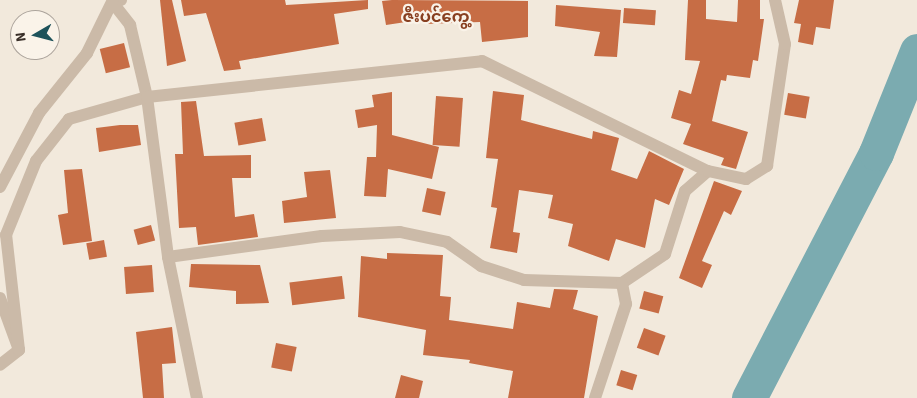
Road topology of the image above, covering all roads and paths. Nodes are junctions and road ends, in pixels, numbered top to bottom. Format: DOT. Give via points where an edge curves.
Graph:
graph roads {
  1 [pos="775,0"];
  2 [pos="116,1"];
  3 [pos="147,98"];
  4 [pos="708,171"];
  5 [pos="0,187"];
  6 [pos="168,257"];
  7 [pos="622,283"];
  8 [pos="0,298"];
  9 [pos="19,350"];
  10 [pos="0,365"];
  11 [pos="197,398"];
  12 [pos="595,398"];
  1 -- 4 [label="street" via="785,44 767,166 746,179"];
  2 -- 3 [label="street" via="130,25"];
  2 -- 5 [label="street" via="87,53 39,113"];
  3 -- 4 [label="street" via="482,61"];
  3 -- 6 [label="street"];
  3 -- 9 [label="street" via="69,119 36,161 6,235"];
  4 -- 7 [label="street" via="685,191 665,254"];
  6 -- 7 [label="street" via="322,236 400,232 447,242 481,266 524,280"];
  6 -- 11 [label="street"];
  7 -- 12 [label="street" via="626,304"];
  8 -- 9 [label="street"];
  9 -- 10 [label="street"];
}
